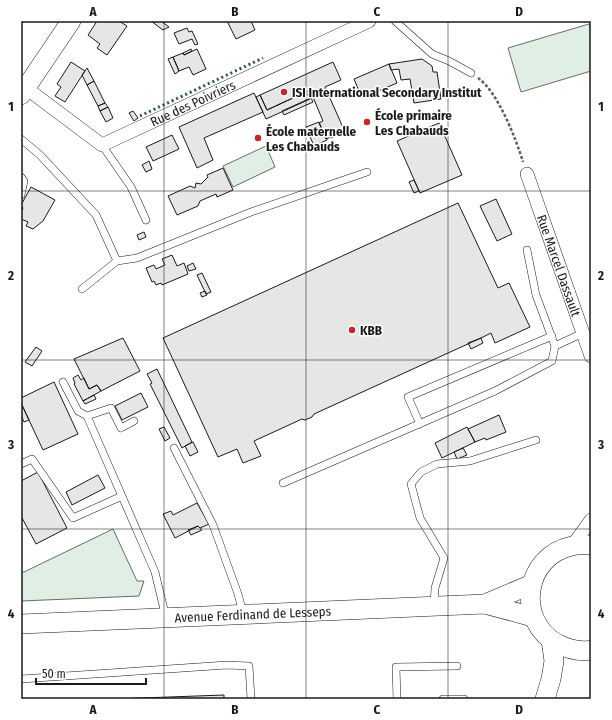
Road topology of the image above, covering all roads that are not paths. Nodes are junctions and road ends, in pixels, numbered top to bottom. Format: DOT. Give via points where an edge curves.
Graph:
graph roads {
  1 [pos="71,21"];
  2 [pos="369,21"];
  3 [pos="395,21"];
  4 [pos="471,73"];
  5 [pos="24,91"];
  6 [pos="21,139"];
  7 [pos="102,145"];
  8 [pos="367,172"];
  9 [pos="527,174"];
  10 [pos="21,177"];
  11 [pos="21,195"];
  12 [pos="146,220"];
  13 [pos="527,250"];
  14 [pos="117,261"];
  15 [pos="82,289"];
  16 [pos="583,333"];
  17 [pos="552,336"];
  18 [pos="555,346"];
  19 [pos="591,356"];
  20 [pos="63,382"];
  21 [pos="87,416"];
  22 [pos="134,421"];
  23 [pos="420,424"];
  24 [pos="536,440"];
  25 [pos="174,448"];
  26 [pos="21,464"];
  27 [pos="283,483"];
  28 [pos="122,496"];
  29 [pos="591,520"];
  30 [pos="582,545"];
  31 [pos="532,584"];
  32 [pos="485,604"];
  33 [pos="434,606"];
  34 [pos="244,614"];
  35 [pos="534,617"];
  36 [pos="166,618"];
  37 [pos="21,624"];
  38 [pos="551,640"];
  39 [pos="587,650"];
  40 [pos="457,666"];
  41 [pos="21,679"];
  42 [pos="551,679"];
  43 [pos="251,699"];
  44 [pos="397,699"];
  45 [pos="444,699"];
  46 [pos="464,699"];
  47 [pos="545,699"];
  1 -- 5 [label="main road"];
  2 -- 7 [label="street, Rue des Poivriers"];
  3 -- 4 [label="lane" via="432,54"];
  5 -- 7 [label="street"];
  6 -- 14 [label="lane" via="40,155 96,215"];
  7 -- 12 [label="lane" via="131,187"];
  8 -- 14 [label="lane" via="252,212 138,258"];
  9 -- 16 [label="street, Rue Marcel Dassault"];
  10 -- 11 [label="lane" via="24,180"];
  13 -- 17 [label="lane" via="536,295"];
  14 -- 15 [label="lane"];
  16 -- 18 [label="lane"];
  16 -- 19 [label="street, Rue Marcel Dassault"];
  17 -- 18 [label="lane"];
  17 -- 23 [label="lane" via="408,397"];
  18 -- 23 [label="lane" via="552,361 495,391"];
  20 -- 21 [label="lane" via="78,411"];
  21 -- 22 [label="lane" via="111,408 121,428"];
  21 -- 28 [label="lane"];
  23 -- 27 [label="lane"];
  24 -- 33 [label="lane" via="470,461 437,464 421,472 411,484 420,518 444,558 435,588"];
  25 -- 34 [label="lane" via="213,525"];
  26 -- 28 [label="lane" via="32,459 73,518"];
  28 -- 36 [label="lane" via="155,572"];
  29 -- 30 [label="street"];
  30 -- 31 [label="main road" via="559,550 547,558"];
  31 -- 32 [label="main road, Avenue Ferdinand de Lesseps"];
  31 -- 35 [label="main road" via="530,600"];
  32 -- 33 [label="main road, Avenue Ferdinand de Lesseps"];
  32 -- 35 [label="main road, Avenue Ferdinand de Lesseps"];
  33 -- 34 [label="main road, Avenue Ferdinand de Lesseps"];
  34 -- 36 [label="main road, Avenue Ferdinand de Lesseps"];
  35 -- 38 [label="main road" via="540,630"];
  36 -- 37 [label="main road, Avenue Ferdinand de Lesseps"];
  38 -- 39 [label="main road" via="566,648"];
  38 -- 42 [label="main road" via="554,661"];
  39 -- 42 [label="main road" via="565,661"];
  40 -- 44 [label="lane" via="396,667"];
  41 -- 43 [label="lane" via="227,665 249,666"];
  42 -- 47 [label="main road"];
  45 -- 46 [label="lane"];
}
